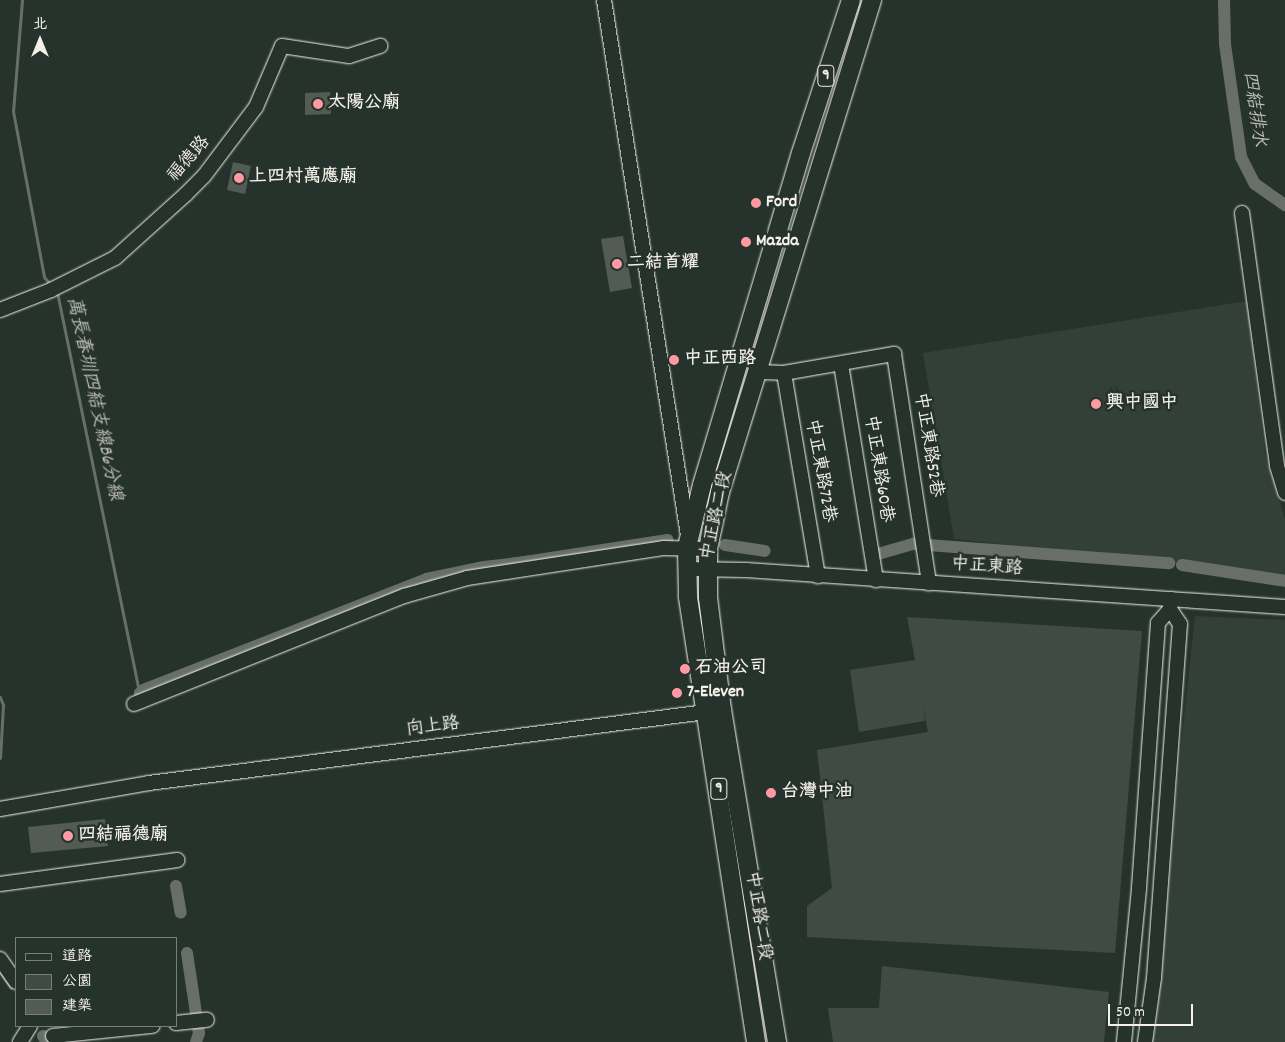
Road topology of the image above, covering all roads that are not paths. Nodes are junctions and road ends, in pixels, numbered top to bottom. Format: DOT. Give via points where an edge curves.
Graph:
graph roads {
  1 [pos="604,0"];
  2 [pos="852,0"];
  3 [pos="872,0"];
  4 [pos="380,46"];
  5 [pos="1242,213"];
  6 [pos="0,310"];
  7 [pos="841,364"];
  8 [pos="759,372"];
  9 [pos="784,373"];
  10 [pos="1285,493"];
  11 [pos="688,541"];
  12 [pos="708,549"];
  13 [pos="707,569"];
  14 [pos="686,570"];
  15 [pos="818,576"];
  16 [pos="876,580"];
  17 [pos="928,583"];
  18 [pos="1170,604"];
  19 [pos="1285,606"];
  20 [pos="134,704"];
  21 [pos="715,711"];
  22 [pos="0,809"];
  23 [pos="177,860"];
  24 [pos="0,884"];
  25 [pos="0,959"];
  26 [pos="15,981"];
  27 [pos="201,1021"];
  28 [pos="178,1023"];
  29 [pos="29,1027"];
  30 [pos="141,1027"];
  31 [pos="52,1035"];
  32 [pos="20,1042"];
  33 [pos="756,1042"];
  34 [pos="777,1042"];
  35 [pos="1124,1042"];
  36 [pos="1145,1042"];
  1 -- 11 [label="street"];
  2 -- 11 [label="main road, 中正路二段 / 9" via="801,153"];
  3 -- 8 [label="main road, 中正路二段 / 9"];
  4 -- 6 [label="street, 福德路" via="349,56 282,46 256,107 204,176 186,194 115,258 51,290"];
  5 -- 10 [label="street" via="1276,456"];
  7 -- 9 [label="street"];
  7 -- 16 [label="street, 中正東路60巷"];
  7 -- 17 [label="street, 中正東路52巷" via="894,354"];
  8 -- 9 [label="street"];
  8 -- 12 [label="main road, 中正路二段 / 9" via="720,492"];
  9 -- 15 [label="street, 中正東路72巷"];
  11 -- 12 [label="street"];
  11 -- 14 [label="main road, 中正路二段 / 9"];
  11 -- 20 [label="street" via="467,578 396,600"];
  12 -- 13 [label="main road, 中正路二段 / 9"];
  13 -- 14 [label="street, 中正東路"];
  13 -- 15 [label="street, 中正東路"];
  13 -- 21 [label="main road, 中正路二段 / 9"];
  14 -- 21 [label="main road, 中正路二段 / 9"];
  15 -- 16 [label="street, 中正東路"];
  16 -- 17 [label="street, 中正東路"];
  17 -- 18 [label="street, 中正東路"];
  18 -- 19 [label="street, 中正東路"];
  18 -- 35 [label="street" via="1158,623 1139,897"];
  18 -- 36 [label="street" via="1180,624 1154,978"];
  21 -- 22 [label="street, 向上路" via="149,783"];
  21 -- 33 [label="main road, 中正路二段 / 9"];
  21 -- 34 [label="main road, 中正路二段 / 9"];
  23 -- 24 [label="street"];
  25 -- 26 [label="street"];
  27 -- 28 [label="street"];
  29 -- 32 [label="street"];
  30 -- 31 [label="street"];
}
